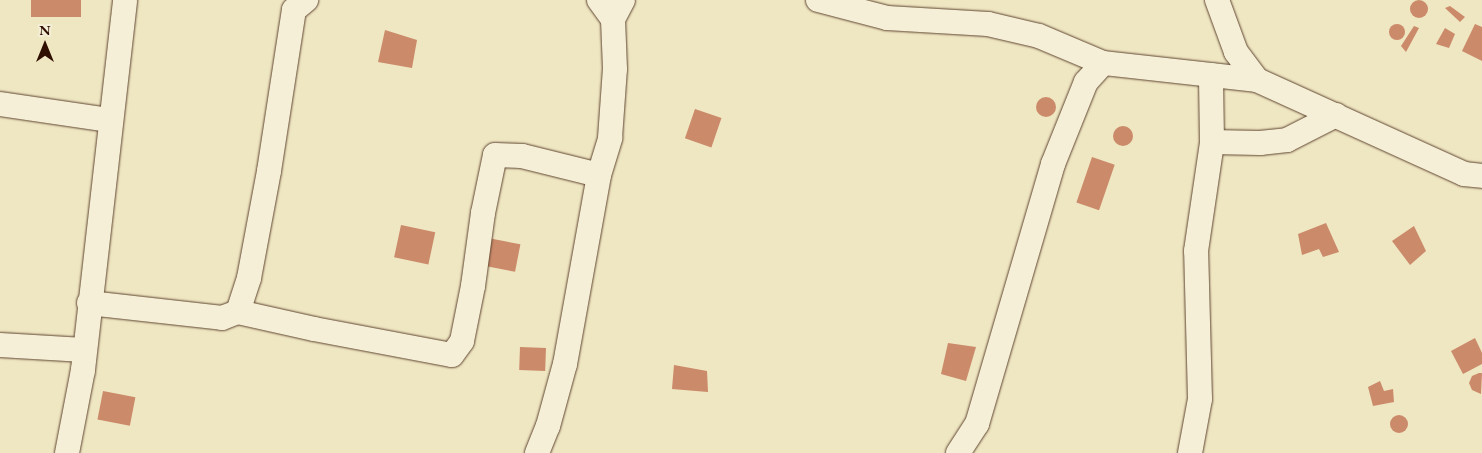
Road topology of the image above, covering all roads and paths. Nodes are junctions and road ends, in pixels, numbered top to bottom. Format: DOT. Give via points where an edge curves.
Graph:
graph roads {
  1 [pos="125,0"];
  2 [pos="306,0"];
  3 [pos="599,0"];
  4 [pos="818,0"];
  5 [pos="1217,0"];
  6 [pos="618,9"];
  7 [pos="1103,63"];
  8 [pos="1211,75"];
  9 [pos="1257,80"];
  10 [pos="0,104"];
  11 [pos="1336,115"];
  12 [pos="110,120"];
  13 [pos="1212,142"];
  14 [pos="599,175"];
  15 [pos="1482,176"];
  16 [pos="90,303"];
  17 [pos="238,312"];
  18 [pos="0,344"];
  19 [pos="84,350"];
  20 [pos="66,453"];
  21 [pos="537,453"];
  22 [pos="958,453"];
  23 [pos="1190,453"];
  1 -- 12 [label="street"];
  2 -- 17 [label="street" via="294,10 269,171 249,278"];
  3 -- 6 [label="street"];
  4 -- 7 [label="street" via="887,18 988,24 1039,36"];
  5 -- 9 [label="street" via="1236,52"];
  6 -- 14 [label="street" via="610,138"];
  7 -- 8 [label="street"];
  7 -- 22 [label="street" via="1086,82 1053,164 977,424"];
  8 -- 9 [label="street"];
  8 -- 13 [label="street"];
  9 -- 11 [label="street"];
  10 -- 12 [label="street"];
  11 -- 13 [label="street" via="1287,140"];
  11 -- 15 [label="street" via="1464,174"];
  12 -- 16 [label="street"];
  13 -- 23 [label="street" via="1196,251 1200,399"];
  14 -- 17 [label="street" via="522,156 495,155 462,341 452,355"];
  14 -- 21 [label="street" via="565,364"];
  16 -- 17 [label="street" via="222,318"];
  16 -- 19 [label="street"];
  18 -- 19 [label="street"];
  19 -- 20 [label="street"];
}
